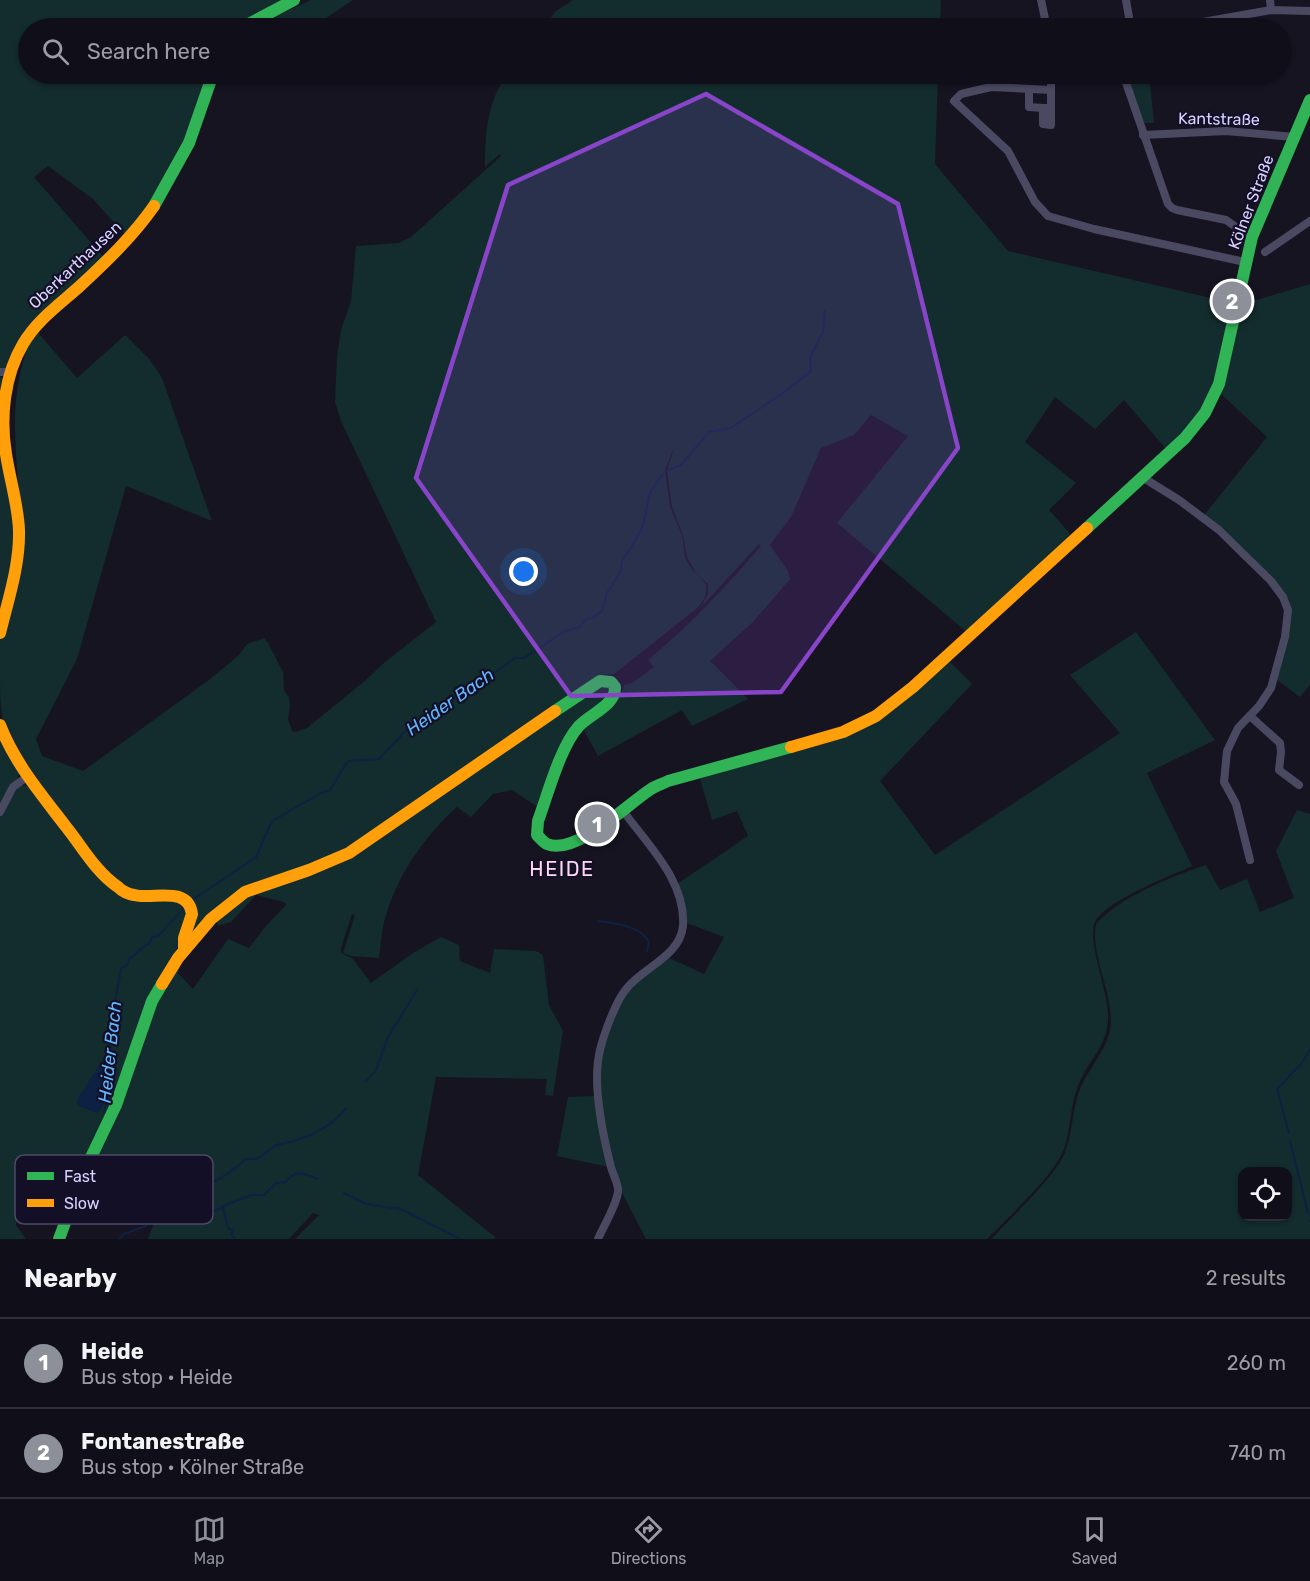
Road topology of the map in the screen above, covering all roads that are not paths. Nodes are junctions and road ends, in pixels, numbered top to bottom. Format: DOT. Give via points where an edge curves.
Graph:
graph roads {
  1 [pos="294,0"];
  2 [pos="1041,0"];
  3 [pos="1126,0"];
  4 [pos="1270,0"];
  5 [pos="1272,10"];
  6 [pos="1310,10"];
  7 [pos="259,18"];
  8 [pos="1045,18"];
  9 [pos="1129,18"];
  10 [pos="1226,18"];
  11 [pos="210,84"];
  12 [pos="1051,84"];
  13 [pos="1126,84"];
  14 [pos="1029,89"];
  15 [pos="1051,90"];
  16 [pos="1310,100"];
  17 [pos="1143,135"];
  18 [pos="1294,137"];
  19 [pos="1310,221"];
  20 [pos="1236,227"];
  21 [pos="1265,252"];
  22 [pos="1245,262"];
  23 [pos="6,372"];
  24 [pos="1142,477"];
  25 [pos="0,633"];
  26 [pos="1250,716"];
  27 [pos="0,725"];
  28 [pos="27,776"];
  29 [pos="1299,785"];
  30 [pos="0,812"];
  31 [pos="624,812"];
  32 [pos="1250,860"];
  33 [pos="184,950"];
  34 [pos="92,1155"];
  35 [pos="64,1224"];
  36 [pos="59,1239"];
  37 [pos="598,1239"];
  1 -- 7 [label="main road"];
  2 -- 8 [label="street"];
  3 -- 9 [label="street"];
  4 -- 5 [label="street"];
  5 -- 6 [label="street"];
  5 -- 10 [label="street"];
  11 -- 23 [label="main road, Oberkarthausen" via="183,155 136,231 33,328"];
  12 -- 15 [label="street"];
  13 -- 17 [label="street"];
  14 -- 15 [label="street"];
  14 -- 15 [label="street" via="1029,107 1047,108"];
  14 -- 22 [label="street" via="991,87 960,94 954,101 1008,151 1035,202 1048,216"];
  16 -- 18 [label="main road, Kölner Straße"];
  17 -- 18 [label="street, Kantstraße" via="1226,130"];
  17 -- 20 [label="street" via="1172,208 1226,220"];
  18 -- 22 [label="main road, Kölner Straße"];
  19 -- 21 [label="street"];
  22 -- 24 [label="main road, Kölner Straße" via="1219,384 1209,406 1191,432"];
  23 -- 25 [label="main road, Oberkarthausen" via="4,441 19,540"];
  24 -- 26 [label="street" via="1219,530 1271,580 1286,603 1288,620 1271,688"];
  24 -- 31 [label="main road, Kölner Straße" via="884,711 835,734 668,781"];
  26 -- 29 [label="street" via="1278,741 1279,770"];
  26 -- 32 [label="street" via="1229,745 1223,779 1236,804"];
  27 -- 28 [label="main road"];
  28 -- 30 [label="street" via="13,788"];
  28 -- 33 [label="main road" via="112,882 133,895 173,895 189,903 192,916 182,941"];
  31 -- 33 [label="main road" via="595,832 572,841 552,844 540,840 536,832 575,729 614,696 611,682 603,680 350,853 245,892 211,919"];
  31 -- 37 [label="street" via="676,884 683,926 670,953 625,989 600,1050 598,1078 604,1137 618,1189"];
  33 -- 34 [label="main road" via="152,1001 116,1105"];
  35 -- 36 [label="main road"];
}
